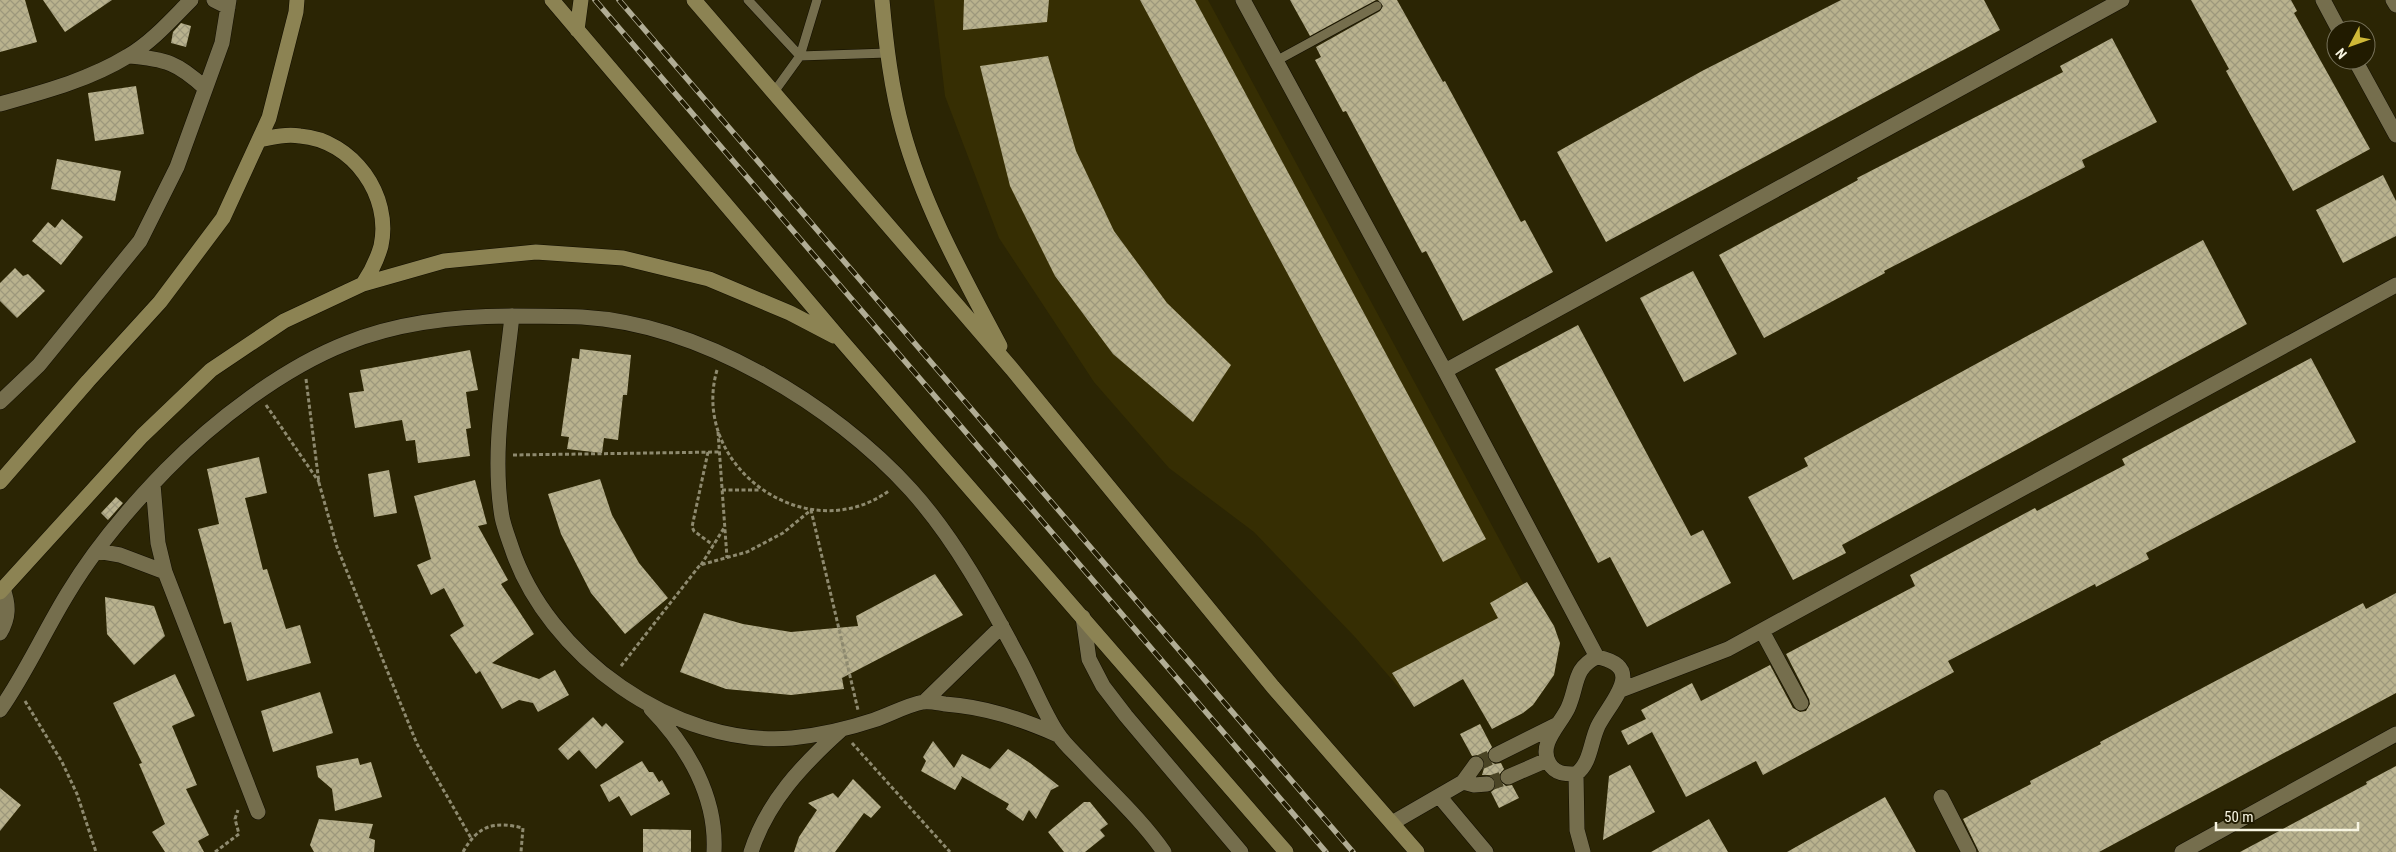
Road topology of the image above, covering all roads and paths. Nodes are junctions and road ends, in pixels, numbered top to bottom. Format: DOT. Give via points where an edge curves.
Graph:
graph roads {
  1 [pos="191,0"];
  2 [pos="214,0"];
  3 [pos="297,0"];
  4 [pos="552,0"];
  5 [pos="581,0"];
  6 [pos="694,0"];
  7 [pos="748,0"];
  8 [pos="817,0"];
  9 [pos="882,0"];
  10 [pos="1243,0"];
  11 [pos="2122,0"];
  12 [pos="2323,0"];
  13 [pos="2393,0"];
  14 [pos="229,4"];
  15 [pos="2396,5"];
  16 [pos="1377,6"];
  17 [pos="2334,20"];
  18 [pos="577,30"];
  19 [pos="887,53"];
  20 [pos="129,56"];
  21 [pos="800,56"];
  22 [pos="1276,61"];
  23 [pos="2360,70"];
  24 [pos="206,88"];
  25 [pos="774,92"];
  26 [pos="0,104"];
  27 [pos="2396,136"];
  28 [pos="259,140"];
  29 [pos="363,284"];
  30 [pos="2396,285"];
  31 [pos="512,316"];
  32 [pos="841,340"];
  33 [pos="722,355"];
  34 [pos="304,364"];
  35 [pos="1012,369"];
  36 [pos="1446,371"];
  37 [pos="258,393"];
  38 [pos="0,402"];
  39 [pos="718,429"];
  40 [pos="708,452"];
  41 [pos="720,452"];
  42 [pos="497,456"];
  43 [pos="3,477"];
  44 [pos="902,481"];
  45 [pos="319,483"];
  46 [pos="153,484"];
  47 [pos="722,490"];
  48 [pos="761,490"];
  49 [pos="811,510"];
  50 [pos="725,526"];
  51 [pos="713,545"];
  52 [pos="97,551"];
  53 [pos="727,558"];
  54 [pos="700,565"];
  55 [pos="165,572"];
  56 [pos="1,590"];
  57 [pos="1083,617"];
  58 [pos="1002,626"];
  59 [pos="1762,631"];
  60 [pos="0,633"];
  61 [pos="1597,657"];
  62 [pos="611,678"];
  63 [pos="16,686"];
  64 [pos="1621,690"];
  65 [pos="924,702"];
  66 [pos="645,703"];
  67 [pos="1800,703"];
  68 [pos="0,710"];
  69 [pos="861,724"];
  70 [pos="1559,724"];
  71 [pos="841,730"];
  72 [pos="2396,734"];
  73 [pos="1058,735"];
  74 [pos="1496,755"];
  75 [pos="1547,760"];
  76 [pos="1476,764"];
  77 [pos="1576,774"];
  78 [pos="1508,777"];
  79 [pos="1463,782"];
  80 [pos="1487,784"];
  81 [pos="251,794"];
  82 [pos="1439,796"];
  83 [pos="1941,796"];
  84 [pos="258,812"];
  85 [pos="1392,823"];
  86 [pos="471,838"];
  87 [pos="96,852"];
  88 [pos="215,852"];
  89 [pos="463,852"];
  90 [pos="522,852"];
  91 [pos="714,852"];
  92 [pos="751,852"];
  93 [pos="950,852"];
  94 [pos="1164,852"];
  95 [pos="1242,852"];
  96 [pos="1286,852"];
  97 [pos="1417,852"];
  98 [pos="1486,852"];
  99 [pos="1583,852"];
  100 [pos="1969,852"];
  101 [pos="2182,852"];
  1 -- 20 [label="street" via="166,26"];
  2 -- 14 [label="street"];
  3 -- 28 [label="main road" via="269,118"];
  4 -- 18 [label="main road"];
  5 -- 18 [label="main road"];
  6 -- 25 [label="main road"];
  7 -- 21 [label="lane"];
  8 -- 21 [label="lane"];
  9 -- 19 [label="main road"];
  10 -- 22 [label="street"];
  11 -- 36 [label="street"];
  12 -- 17 [label="street"];
  13 -- 15 [label="street"];
  14 -- 24 [label="street" via="222,43"];
  16 -- 22 [label="lane"];
  18 -- 32 [label="main road"];
  19 -- 21 [label="lane"];
  19 -- 35 [label="main road" via="903,131 927,202"];
  20 -- 24 [label="street" via="158,58 185,70"];
  20 -- 26 [label="street" via="63,86"];
  21 -- 25 [label="lane"];
  22 -- 36 [label="street"];
  23 -- 27 [label="street"];
  24 -- 38 [label="street" via="178,167 140,241 39,365"];
  25 -- 35 [label="main road"];
  28 -- 29 [label="main road" via="302,136 322,141 342,151 366,176 379,202 383,224 374,266"];
  28 -- 43 [label="main road" via="223,218 172,287"];
  29 -- 32 [label="main road" via="444,261 536,252 623,258 709,278 790,313"];
  29 -- 56 [label="main road" via="284,321 211,370 142,436"];
  30 -- 59 [label="street"];
  31 -- 33 [label="street" via="584,317 638,326"];
  31 -- 34 [label="street" via="462,317 403,326 347,343"];
  31 -- 42 [label="street"];
  32 -- 57 [label="main road"];
  33 -- 39 [label="path" via="715,379 713,404"];
  33 -- 44 [label="street" via="765,376 819,409 868,447"];
  34 -- 37 [label="street"];
  34 -- 45 [label="path"];
  35 -- 85 [label="main road" via="1273,686"];
  36 -- 61 [label="street"];
  37 -- 45 [label="path"];
  37 -- 46 [label="street" via="208,431"];
  39 -- 41 [label="path"];
  39 -- 48 [label="path" via="732,460"];
  40 -- 41 [label="path"];
  40 -- 42 [label="path"];
  40 -- 51 [label="path" via="692,526"];
  41 -- 47 [label="path"];
  42 -- 62 [label="street" via="502,519 520,572 548,619 586,659"];
  44 -- 49 [label="path" via="882,496 860,506"];
  44 -- 58 [label="street" via="952,542"];
  45 -- 86 [label="path" via="338,547 417,744"];
  46 -- 52 [label="street"];
  46 -- 55 [label="street" via="158,543"];
  47 -- 48 [label="path"];
  47 -- 50 [label="path"];
  48 -- 49 [label="path" via="785,503"];
  49 -- 53 [label="path" via="784,533 747,552"];
  49 -- 69 [label="path"];
  50 -- 51 [label="path"];
  50 -- 53 [label="path"];
  51 -- 54 [label="path"];
  52 -- 55 [label="street"];
  52 -- 63 [label="street" via="68,592"];
  53 -- 54 [label="path"];
  54 -- 62 [label="path"];
  55 -- 81 [label="street"];
  56 -- 60 [label="street" via="8,609"];
  57 -- 95 [label="street" via="1089,659 1103,686"];
  57 -- 96 [label="main road"];
  58 -- 65 [label="street"];
  58 -- 73 [label="street"];
  59 -- 64 [label="street" via="1728,649"];
  59 -- 67 [label="street"];
  61 -- 64 [label="street" via="1609,659 1621,669"];
  61 -- 70 [label="street" via="1586,662 1579,672"];
  62 -- 66 [label="street"];
  63 -- 68 [label="street"];
  63 -- 87 [label="path" via="77,794"];
  64 -- 77 [label="street" via="1598,726 1586,764"];
  65 -- 69 [label="street"];
  65 -- 73 [label="street" via="970,706 1006,714"];
  66 -- 71 [label="street" via="691,724 741,736 791,738"];
  66 -- 91 [label="street" via="673,732 694,766 708,803"];
  69 -- 71 [label="street"];
  70 -- 74 [label="street"];
  70 -- 75 [label="street" via="1545,748"];
  71 -- 92 [label="street" via="806,761 778,797"];
  71 -- 93 [label="path"];
  72 -- 101 [label="street"];
  73 -- 94 [label="street"];
  75 -- 77 [label="street" via="1558,772"];
  75 -- 78 [label="street"];
  76 -- 79 [label="street"];
  77 -- 99 [label="street" via="1577,830"];
  79 -- 80 [label="street"];
  79 -- 82 [label="street"];
  81 -- 84 [label="street"];
  81 -- 88 [label="path" via="240,804 236,819 239,834"];
  82 -- 85 [label="street"];
  82 -- 98 [label="street"];
  83 -- 100 [label="street"];
  85 -- 97 [label="main road"];
  86 -- 89 [label="path"];
  86 -- 90 [label="path" via="486,827 504,823 523,828"];
}
